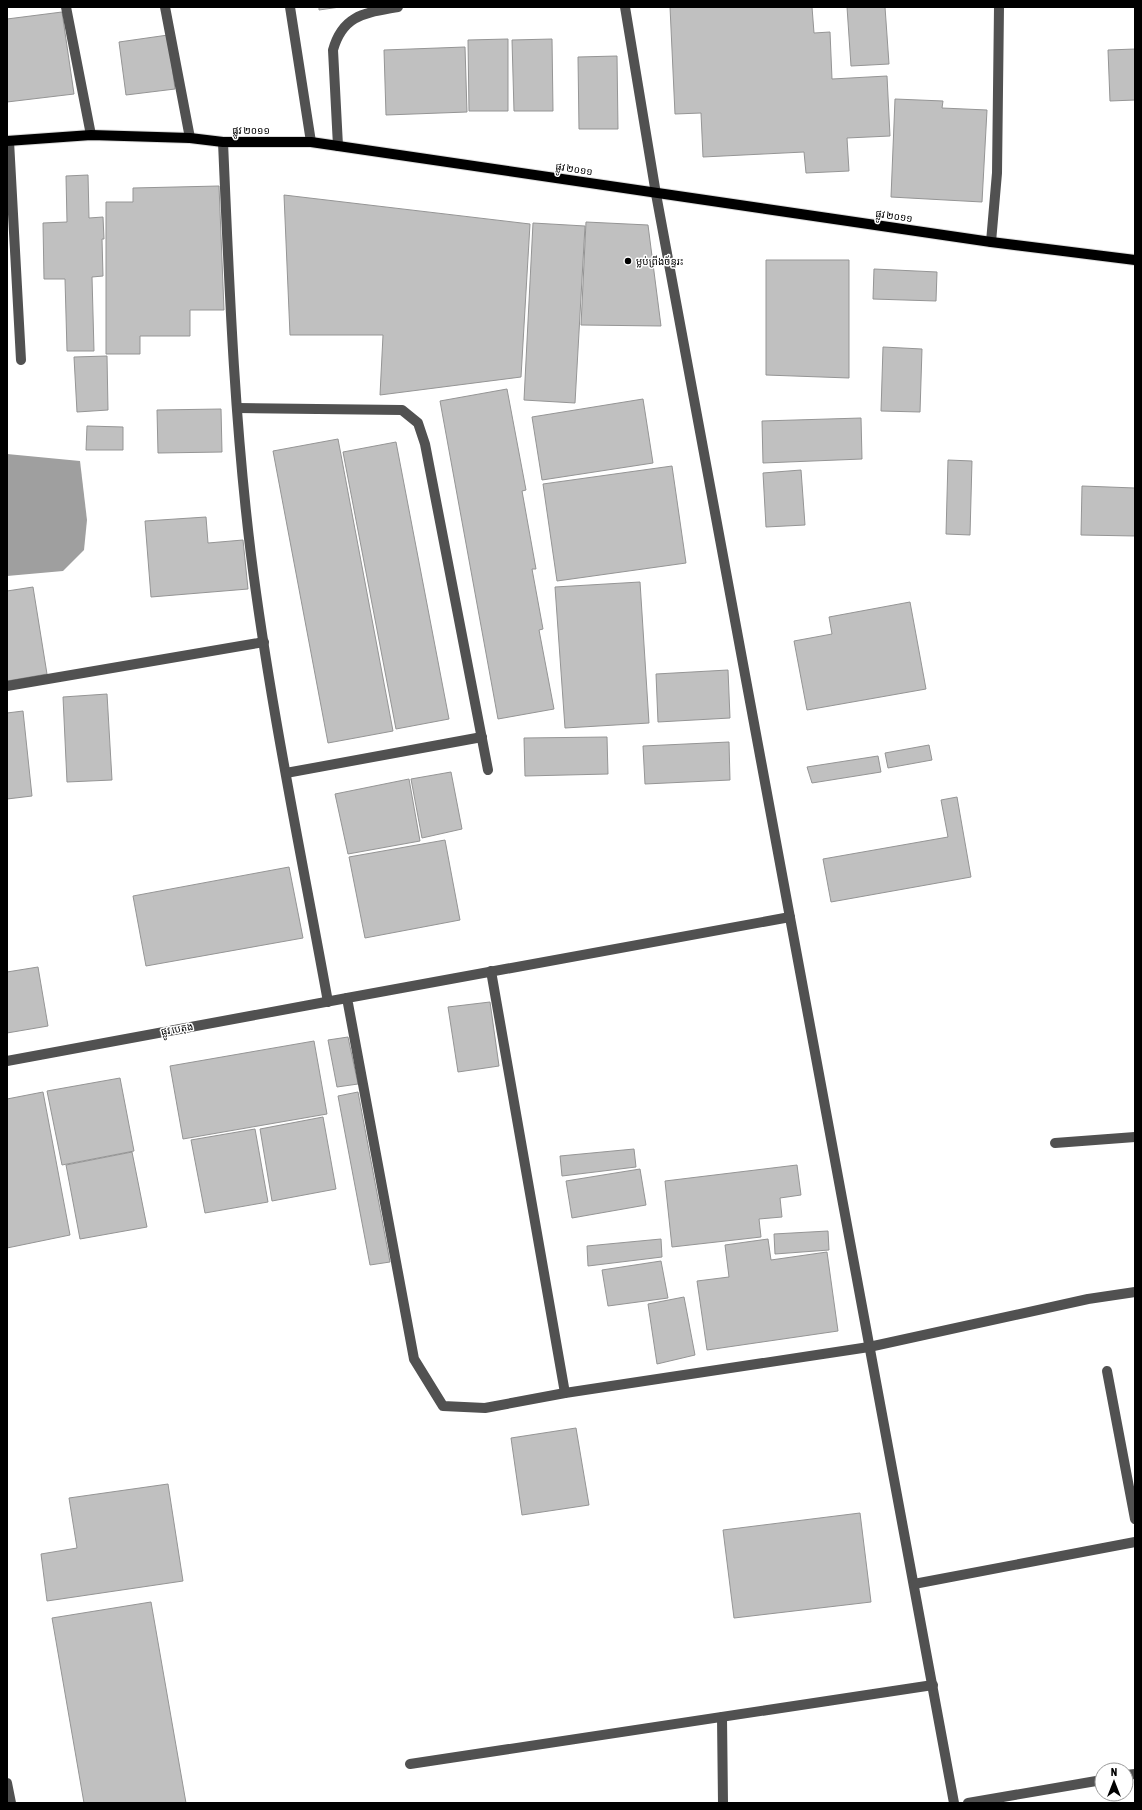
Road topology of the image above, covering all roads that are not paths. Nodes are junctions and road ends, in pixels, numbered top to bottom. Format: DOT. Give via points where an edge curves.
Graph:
graph roads {
  1 [pos="66,7"];
  2 [pos="165,7"];
  3 [pos="290,7"];
  4 [pos="398,7"];
  5 [pos="625,7"];
  6 [pos="1000,7"];
  7 [pos="91,135"];
  8 [pos="190,138"];
  9 [pos="8,141"];
  10 [pos="223,142"];
  11 [pos="311,142"];
  12 [pos="338,146"];
  13 [pos="656,194"];
  14 [pos="991,242"];
  15 [pos="1135,260"];
  16 [pos="21,360"];
  17 [pos="238,408"];
  18 [pos="264,642"];
  19 [pos="7,686"];
  20 [pos="482,737"];
  21 [pos="488,770"];
  22 [pos="286,773"];
  23 [pos="790,917"];
  24 [pos="491,971"];
  25 [pos="346,998"];
  26 [pos="328,1002"];
  27 [pos="7,1060"];
  28 [pos="1135,1137"];
  29 [pos="1055,1143"];
  30 [pos="1135,1292"];
  31 [pos="868,1347"];
  32 [pos="1107,1370"];
  33 [pos="565,1393"];
  34 [pos="1135,1519"];
  35 [pos="1135,1542"];
  36 [pos="914,1584"];
  37 [pos="933,1685"];
  38 [pos="722,1717"];
  39 [pos="410,1764"];
  40 [pos="1094,1781"];
  41 [pos="7,1783"];
  42 [pos="11,1803"];
  43 [pos="723,1803"];
  44 [pos="954,1803"];
  45 [pos="968,1803"];
  1 -- 7 [label="street"];
  2 -- 8 [label="street"];
  3 -- 11 [label="street"];
  4 -- 12 [label="street" via="362,14 346,25 337,38 333,50"];
  5 -- 13 [label="street"];
  6 -- 14 [label="street" via="997,173"];
  7 -- 8 [label="main road, ផ្លូវ ២០១១"];
  7 -- 9 [label="main road, ផ្លូវ ២០១១"];
  8 -- 10 [label="main road, ផ្លូវ ២០១១"];
  9 -- 16 [label="street"];
  10 -- 11 [label="main road, ផ្លូវ ២០១១"];
  10 -- 17 [label="street" via="233,362"];
  11 -- 12 [label="main road, ផ្លូវ ២០១១"];
  12 -- 13 [label="main road, ផ្លូវ ២០១១"];
  13 -- 14 [label="main road, ផ្លូវ ២០១១"];
  13 -- 23 [label="street"];
  14 -- 15 [label="main road, ផ្លូវ ២០១១"];
  17 -- 18 [label="street" via="251,554"];
  17 -- 20 [label="street" via="402,410 418,423 425,444"];
  18 -- 19 [label="street"];
  18 -- 22 [label="street"];
  20 -- 21 [label="street"];
  20 -- 22 [label="street"];
  22 -- 26 [label="street"];
  23 -- 24 [label="street, ផ្លូវ បេតុង"];
  23 -- 31 [label="street"];
  24 -- 25 [label="street, ផ្លូវ បេតុង"];
  24 -- 33 [label="street"];
  25 -- 26 [label="street, ផ្លូវ បេតុង"];
  25 -- 33 [label="street" via="414,1359 443,1406 485,1408"];
  26 -- 27 [label="street, ផ្លូវ បេតុង"];
  28 -- 29 [label="street"];
  30 -- 31 [label="street" via="1088,1299"];
  31 -- 33 [label="street"];
  31 -- 36 [label="street"];
  32 -- 34 [label="street"];
  35 -- 36 [label="street"];
  36 -- 37 [label="street"];
  37 -- 38 [label="street"];
  37 -- 44 [label="street"];
  38 -- 39 [label="street"];
  38 -- 43 [label="street"];
  40 -- 45 [label="street"];
  41 -- 42 [label="street"];
}
